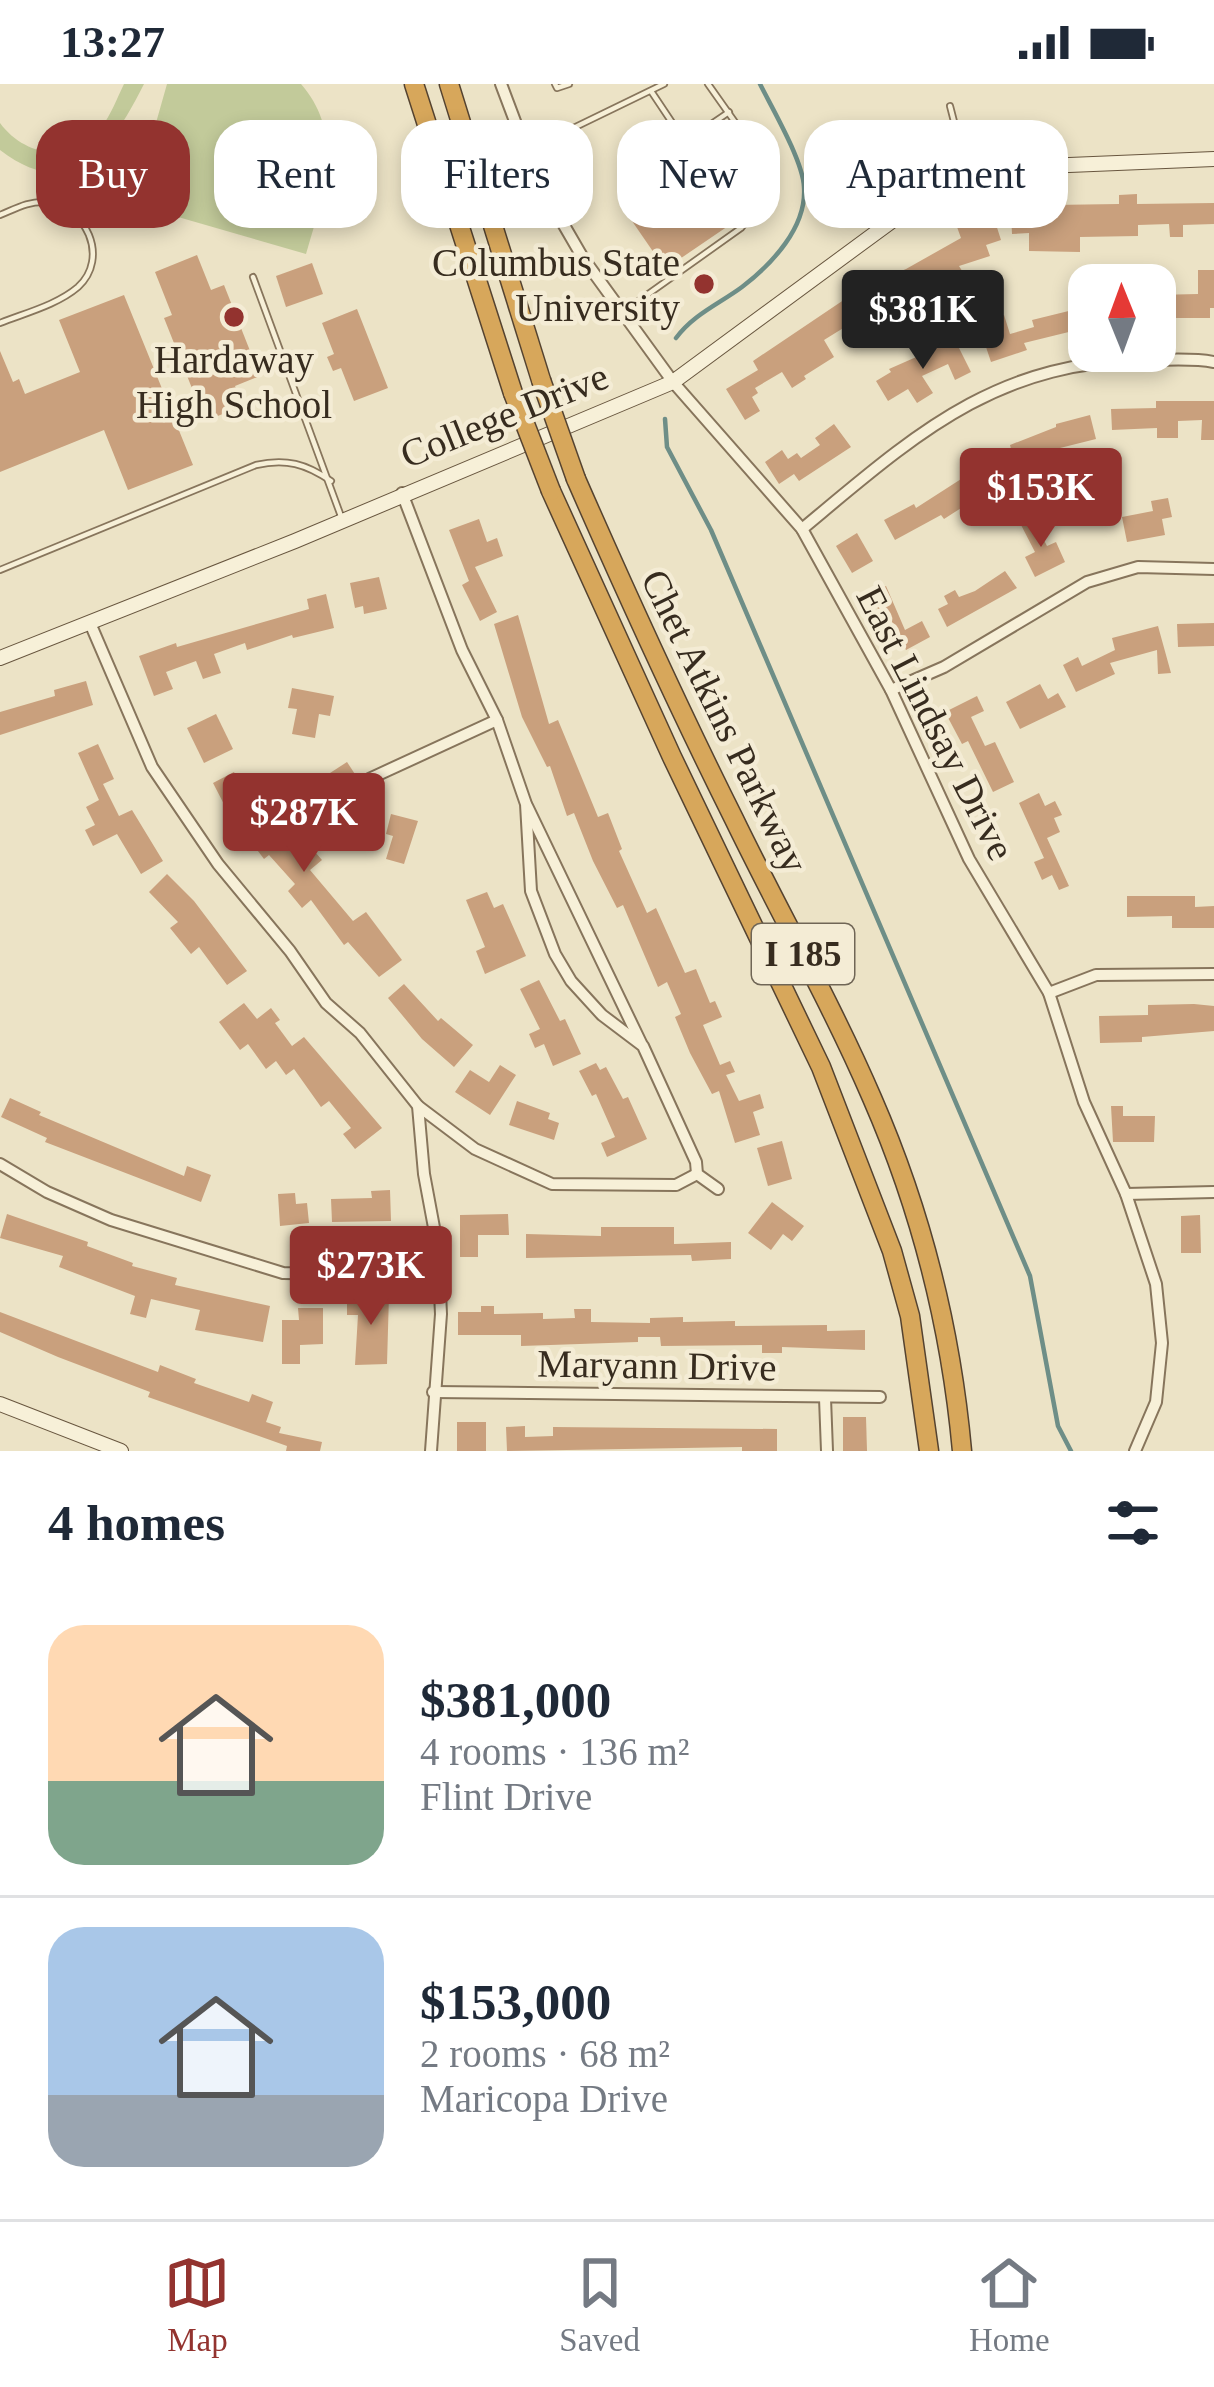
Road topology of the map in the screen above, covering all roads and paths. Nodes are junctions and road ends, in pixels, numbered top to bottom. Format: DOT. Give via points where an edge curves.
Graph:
graph roads {
  1 [pos="414,84"];
  2 [pos="449,84"];
  3 [pos="501,84"];
  4 [pos="556,84"];
  5 [pos="569,84"];
  6 [pos="639,84"];
  7 [pos="664,84"];
  8 [pos="708,84"];
  9 [pos="651,90"];
  10 [pos="643,94"];
  11 [pos="950,106"];
  12 [pos="729,112"];
  13 [pos="514,120"];
  14 [pos="590,120"];
  15 [pos="954,120"];
  16 [pos="1214,159"];
  17 [pos="1068,165"];
  18 [pos="0,215"];
  19 [pos="566,228"];
  20 [pos="882,228"];
  21 [pos="254,277"];
  22 [pos="623,312"];
  23 [pos="0,322"];
  24 [pos="1214,362"];
  25 [pos="673,382"];
  26 [pos="331,481"];
  27 [pos="402,493"];
  28 [pos="342,520"];
  29 [pos="802,529"];
  30 [pos="1214,569"];
  31 [pos="0,570"];
  32 [pos="90,623"];
  33 [pos="0,658"];
  34 [pos="891,690"];
  35 [pos="497,720"];
  36 [pos="369,779"];
  37 [pos="526,803"];
  38 [pos="1214,974"];
  39 [pos="1049,993"];
  40 [pos="643,1046"];
  41 [pos="418,1106"];
  42 [pos="0,1164"];
  43 [pos="697,1174"];
  44 [pos="718,1189"];
  45 [pos="1214,1192"];
  46 [pos="1126,1194"];
  47 [pos="438,1249"];
  48 [pos="433,1392"];
  49 [pos="880,1397"];
  50 [pos="825,1398"];
  51 [pos="0,1403"];
  52 [pos="122,1451"];
  53 [pos="431,1451"];
  54 [pos="827,1451"];
  55 [pos="929,1451"];
  56 [pos="962,1451"];
  57 [pos="1135,1451"];
  1 -- 55 [label="highway, Chet Atkins Parkway / I 185, bridge" via="551,490 821,1067 892,1251"];
  2 -- 56 [label="highway, Chet Atkins Parkway / I 185, bridge" via="576,479 874,1100 937,1289"];
  3 -- 13 [label="street, East Lindsay Drive"];
  4 -- 5 [label="lane"];
  6 -- 10 [label="lane"];
  7 -- 9 [label="lane"];
  8 -- 12 [label="lane"];
  9 -- 10 [label="lane"];
  9 -- 12 [label="lane" via="685,142"];
  10 -- 14 [label="lane"];
  11 -- 15 [label="lane"];
  12 -- 22 [label="lane" via="753,155 755,214"];
  16 -- 17 [label="street, College Drive"];
  18 -- 23 [label="lane" via="29,203 65,207 88,230 92,261 61,298"];
  19 -- 22 [label="street, East Lindsay Drive"];
  20 -- 25 [label="street, College Drive"];
  21 -- 26 [label="lane"];
  22 -- 25 [label="street, East Lindsay Drive"];
  24 -- 29 [label="street" via="1117,360 1050,370 987,393 934,423"];
  25 -- 27 [label="street, College Drive"];
  25 -- 29 [label="street, East Lindsay Drive"];
  26 -- 28 [label="lane"];
  26 -- 31 [label="lane" via="290,462 256,465"];
  27 -- 28 [label="street, College Drive"];
  27 -- 35 [label="street"];
  28 -- 32 [label="street, College Drive"];
  29 -- 34 [label="street, East Lindsay Drive"];
  30 -- 34 [label="street" via="1138,567 1087,583"];
  32 -- 33 [label="street, College Drive"];
  32 -- 41 [label="street" via="152,767 326,1003"];
  34 -- 39 [label="street, East Lindsay Drive" via="969,859"];
  35 -- 36 [label="street"];
  35 -- 37 [label="street"];
  37 -- 40 [label="street"];
  37 -- 40 [label="street" via="531,891 555,954 602,1015"];
  38 -- 39 [label="street" via="1096,975"];
  39 -- 46 [label="street, East Lindsay Drive" via="1084,1102"];
  40 -- 43 [label="street"];
  41 -- 43 [label="street" via="475,1149 552,1184 676,1185"];
  41 -- 47 [label="street"];
  42 -- 47 [label="street" via="111,1220 283,1274 410,1275"];
  43 -- 44 [label="street"];
  45 -- 46 [label="street"];
  46 -- 57 [label="street, East Lindsay Drive" via="1156,1284 1162,1343 1156,1402"];
  47 -- 48 [label="street"];
  48 -- 50 [label="street, Maryann Drive"];
  48 -- 53 [label="street"];
  49 -- 50 [label="street, Maryann Drive"];
  50 -- 54 [label="street"];
  51 -- 52 [label="street"];
}
